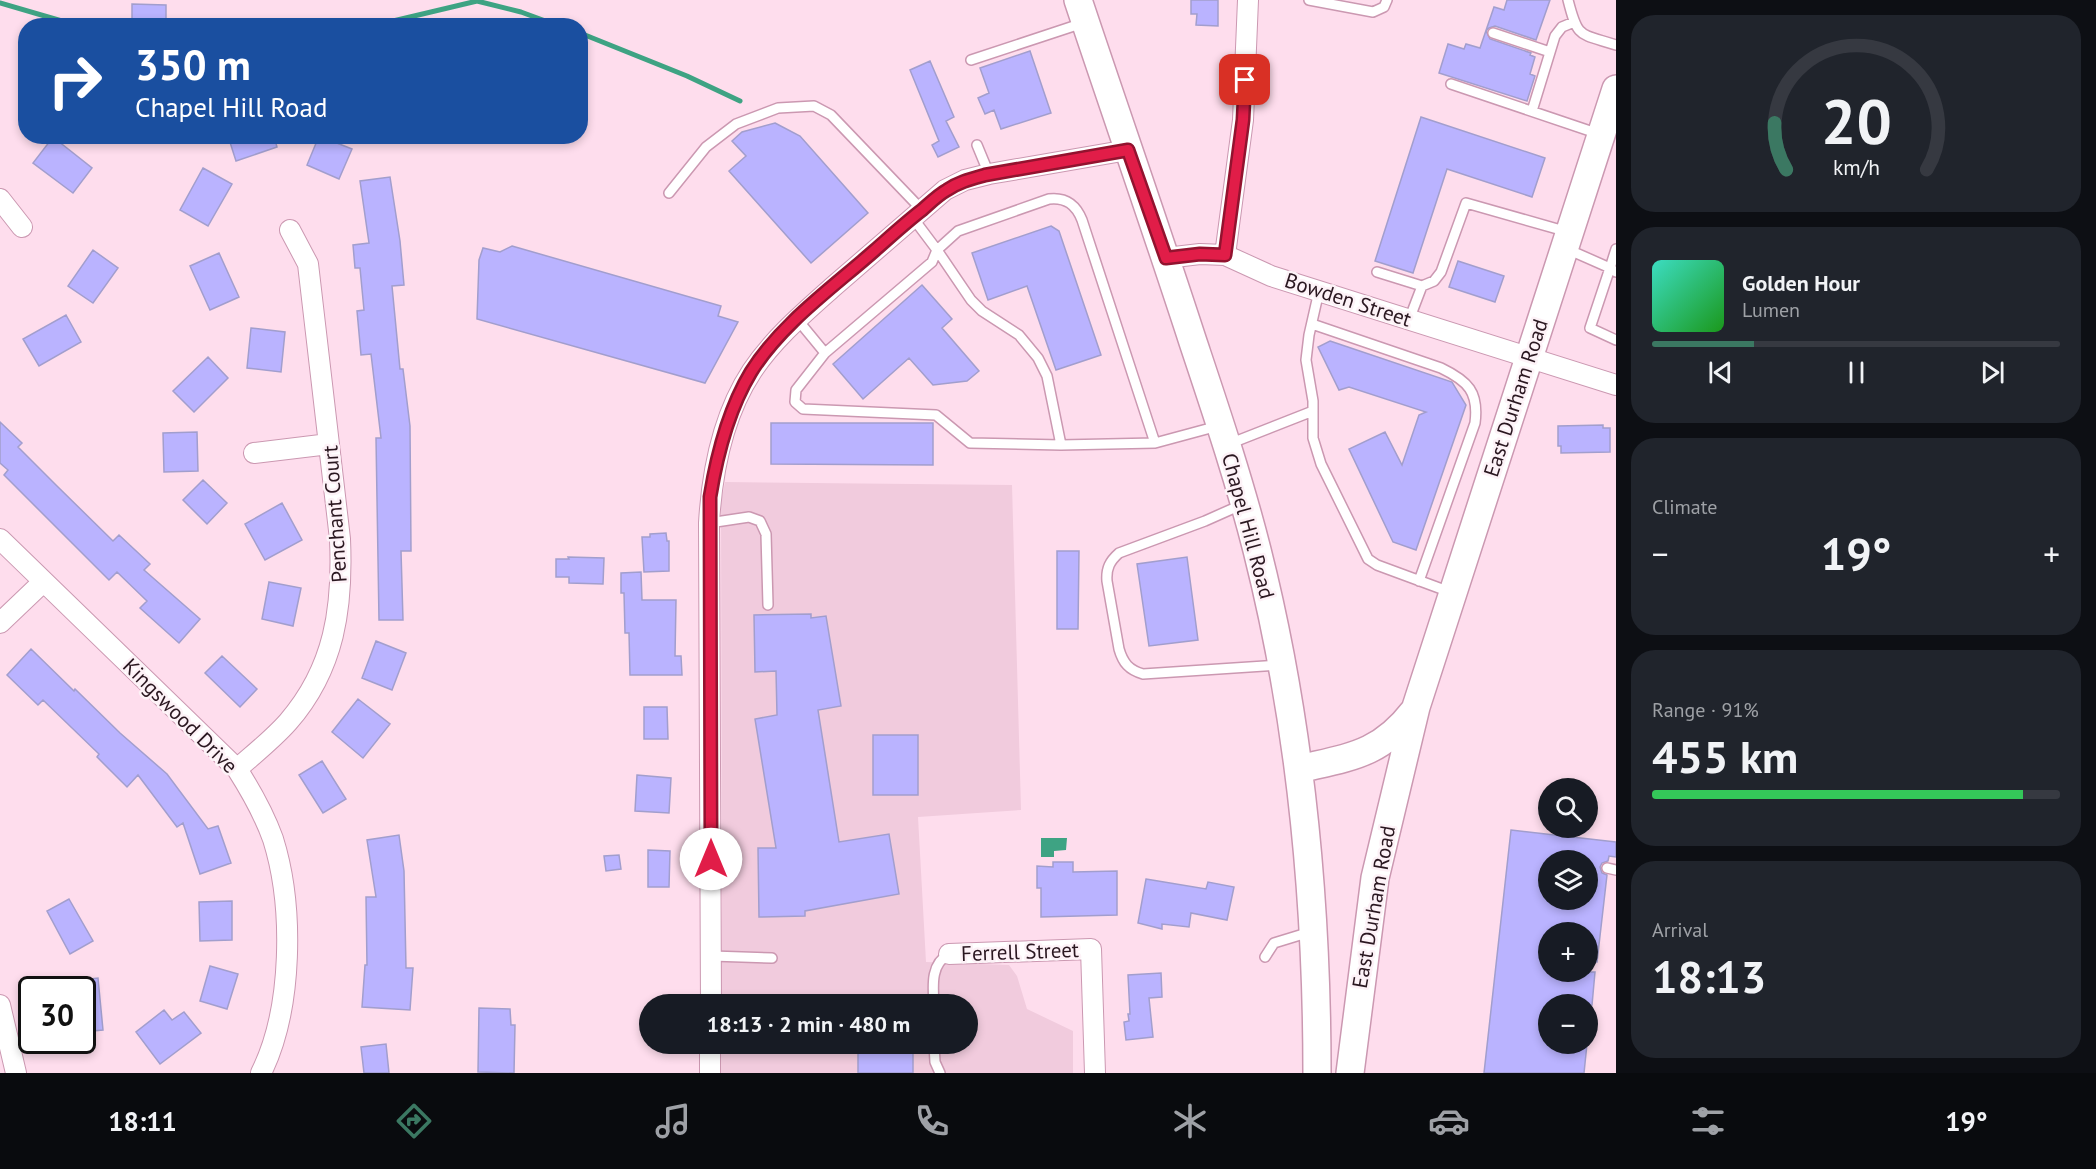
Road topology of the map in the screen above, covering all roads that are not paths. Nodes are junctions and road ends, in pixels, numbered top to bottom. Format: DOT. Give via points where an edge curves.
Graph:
graph roads {
  1 [pos="1248,0"];
  2 [pos="1309,0"];
  3 [pos="1387,0"];
  4 [pos="1568,0"];
  5 [pos="1081,11"];
  6 [pos="1574,22"];
  7 [pos="1493,33"];
  8 [pos="1616,45"];
  9 [pos="1550,52"];
  10 [pos="971,60"];
  11 [pos="1451,84"];
  12 [pos="1616,89"];
  13 [pos="1532,111"];
  14 [pos="1601,134"];
  15 [pos="977,145"];
  16 [pos="1128,150"];
  17 [pos="989,174"];
  18 [pos="669,193"];
  19 [pos="0,199"];
  20 [pos="917,213"];
  21 [pos="21,227"];
  22 [pos="290,230"];
  23 [pos="1567,240"];
  24 [pos="1616,249"];
  25 [pos="937,250"];
  26 [pos="1225,255"];
  27 [pos="1166,258"];
  28 [pos="1613,270"];
  29 [pos="1377,272"];
  30 [pos="1422,286"];
  31 [pos="1319,291"];
  32 [pos="797,319"];
  33 [pos="1409,320"];
  34 [pos="1312,324"];
  35 [pos="1616,340"];
  36 [pos="825,353"];
  37 [pos="1529,358"];
  38 [pos="1616,385"];
  39 [pos="1313,411"];
  40 [pos="1224,435"];
  41 [pos="1155,443"];
  42 [pos="329,444"];
  43 [pos="1061,445"];
  44 [pos="254,453"];
  45 [pos="1244,503"];
  46 [pos="709,523"];
  47 [pos="0,540"];
  48 [pos="1419,581"];
  49 [pos="43,582"];
  50 [pos="1453,593"];
  51 [pos="768,605"];
  52 [pos="0,623"];
  53 [pos="1281,665"];
  54 [pos="1416,708"];
  55 [pos="237,769"];
  56 [pos="1299,769"];
  57 [pos="1312,932"];
  58 [pos="949,954"];
  59 [pos="712,956"];
  60 [pos="1265,957"];
  61 [pos="772,958"];
  62 [pos="711,994"];
  63 [pos="934,994"];
  64 [pos="0,1005"];
  65 [pos="710,1054"];
  66 [pos="935,1054"];
  67 [pos="16,1073"];
  68 [pos="261,1073"];
  69 [pos="710,1073"];
  70 [pos="940,1073"];
  71 [pos="1095,1073"];
  72 [pos="1317,1073"];
  73 [pos="1350,1073"];
  1 -- 26 [label="street" via="1243,120"];
  2 -- 3 [label="lane" via="1373,12 1384,7"];
  4 -- 6 [label="lane"];
  5 -- 10 [label="lane"];
  5 -- 16 [label="street, Chapel Hill Road"];
  6 -- 8 [label="lane" via="1581,33"];
  6 -- 9 [label="lane" via="1559,30"];
  7 -- 9 [label="lane"];
  9 -- 13 [label="lane"];
  11 -- 13 [label="lane"];
  12 -- 14 [label="street, East Durham Road"];
  13 -- 14 [label="lane"];
  14 -- 23 [label="street, East Durham Road"];
  15 -- 17 [label="lane"];
  16 -- 17 [label="street"];
  16 -- 27 [label="street, Chapel Hill Road"];
  17 -- 20 [label="street" via="945,190"];
  18 -- 20 [label="lane" via="706,147 736,124 778,108 814,106 831,115"];
  19 -- 21 [label="street"];
  20 -- 25 [label="lane"];
  20 -- 32 [label="street"];
  22 -- 42 [label="street, Penchant Court" via="308,264"];
  23 -- 28 [label="lane"];
  23 -- 30 [label="lane" via="1466,203 1441,272 1434,281"];
  23 -- 37 [label="street, East Durham Road"];
  24 -- 28 [label="lane"];
  25 -- 36 [label="lane" via="932,262"];
  25 -- 41 [label="lane" via="958,231 1049,199 1072,204 1082,220"];
  25 -- 43 [label="lane" via="970,300 1019,335 1038,358 1048,381"];
  26 -- 27 [label="street, Bowden Street"];
  26 -- 31 [label="street, Bowden Street" via="1271,276"];
  27 -- 40 [label="street, Chapel Hill Road"];
  28 -- 35 [label="lane" via="1590,328"];
  29 -- 30 [label="lane"];
  30 -- 33 [label="lane"];
  31 -- 33 [label="street, Bowden Street"];
  31 -- 34 [label="lane"];
  32 -- 36 [label="lane"];
  32 -- 46 [label="street" via="768,349 736,400 714,469"];
  33 -- 37 [label="street, Bowden Street"];
  34 -- 39 [label="lane" via="1306,360"];
  34 -- 48 [label="lane" via="1440,368 1456,375 1472,392 1475,423"];
  36 -- 43 [label="lane" via="796,390 795,402 803,409 936,415 970,443"];
  37 -- 38 [label="street, Bowden Street"];
  37 -- 50 [label="street, East Durham Road"];
  39 -- 40 [label="lane"];
  39 -- 48 [label="lane" via="1316,451 1362,551 1377,565"];
  40 -- 41 [label="lane"];
  40 -- 45 [label="street, Chapel Hill Road"];
  41 -- 43 [label="lane"];
  42 -- 44 [label="street"];
  42 -- 55 [label="street, Penchant Court" via="342,579 336,627 317,677 288,722"];
  45 -- 53 [label="street, Chapel Hill Road"];
  45 -- 53 [label="lane" via="1113,558 1106,571 1119,649 1126,666 1143,674"];
  46 -- 51 [label="lane" via="749,517 760,521 766,534"];
  46 -- 59 [label="street"];
  47 -- 49 [label="street, Kingswood Drive"];
  48 -- 50 [label="lane"];
  49 -- 52 [label="street"];
  49 -- 55 [label="street, Kingswood Drive"];
  50 -- 54 [label="street, East Durham Road"];
  53 -- 56 [label="street, Chapel Hill Road"];
  54 -- 56 [label="street, East Durham Road" via="1395,733 1368,751"];
  54 -- 73 [label="street, East Durham Road" via="1375,878"];
  55 -- 68 [label="street, Kingswood Drive" via="260,807 273,839 286,925 281,1013 277,1035"];
  56 -- 57 [label="street, Chapel Hill Road"];
  57 -- 60 [label="lane" via="1274,943"];
  57 -- 72 [label="street, Chapel Hill Road"];
  58 -- 63 [label="lane" via="935,972"];
  58 -- 71 [label="street, Ferrell Street" via="1091,949"];
  59 -- 61 [label="lane"];
  59 -- 62 [label="street"];
  64 -- 67 [label="street"];
  65 -- 69 [label="street"];
  66 -- 70 [label="lane"];
}
